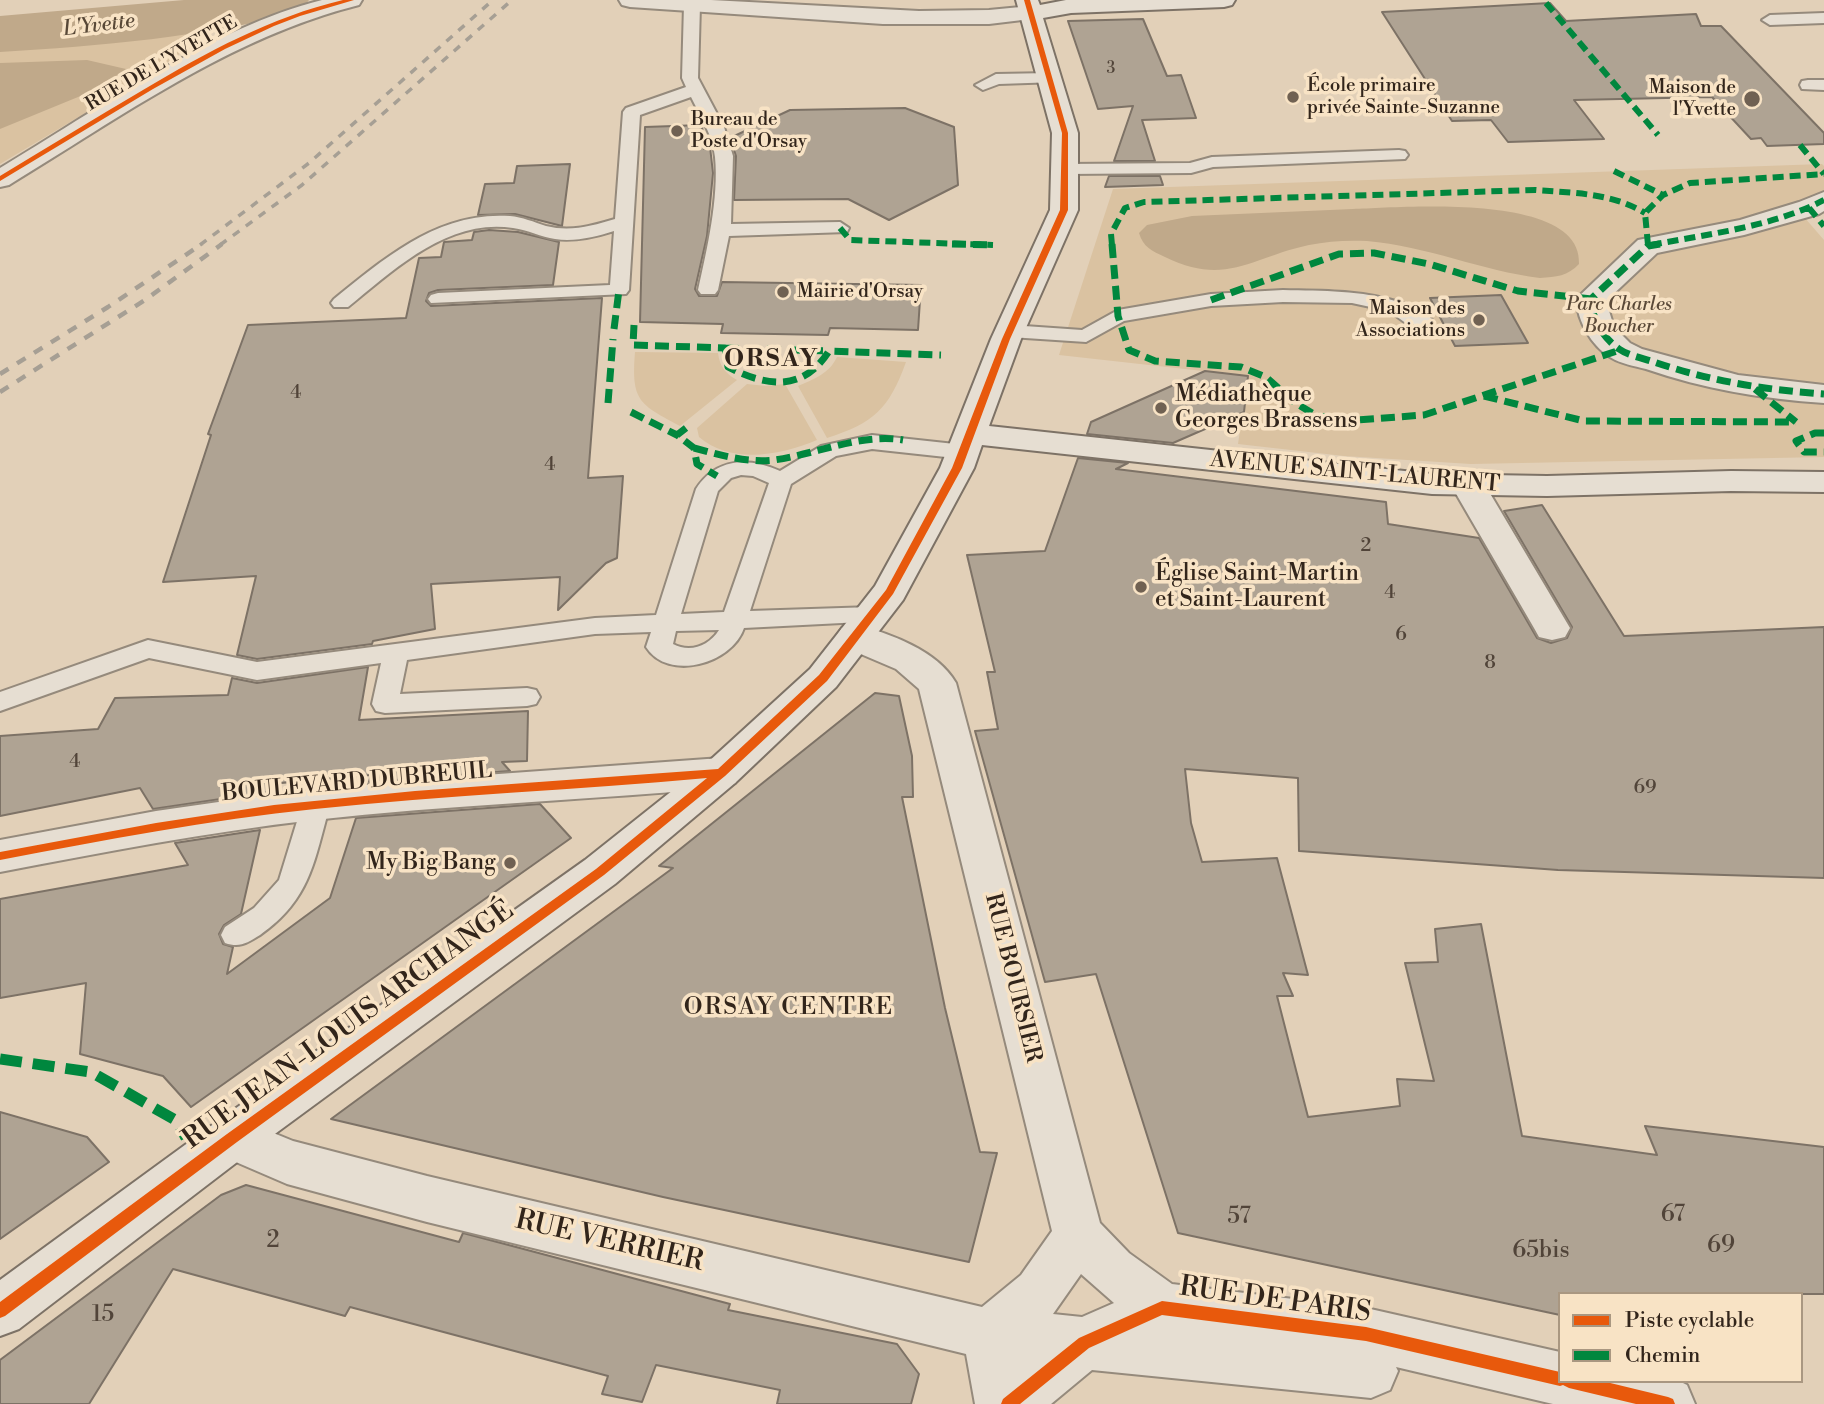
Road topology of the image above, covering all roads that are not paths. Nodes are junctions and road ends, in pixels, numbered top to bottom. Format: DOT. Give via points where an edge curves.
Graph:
graph roads {
  1 [pos="351,0"];
  2 [pos="630,0"];
  3 [pos="1224,0"];
  4 [pos="692,5"];
  5 [pos="1029,6"];
  6 [pos="1824,18"];
  7 [pos="1770,20"];
  8 [pos="231,43"];
  9 [pos="205,45"];
  10 [pos="1051,78"];
  11 [pos="983,85"];
  12 [pos="697,88"];
  13 [pos="1399,155"];
  14 [pos="1066,169"];
  15 [pos="0,179"];
  16 [pos="1819,211"];
  17 [pos="623,222"];
  18 [pos="840,228"];
  19 [pos="721,230"];
  20 [pos="708,290"];
  21 [pos="438,299"];
  22 [pos="341,303"];
  23 [pos="1422,320"];
  24 [pos="1010,331"];
  25 [pos="1824,394"];
  26 [pos="872,442"];
  27 [pos="967,443"];
  28 [pos="781,480"];
  29 [pos="1824,482"];
  30 [pos="1468,485"];
  31 [pos="734,621"];
  32 [pos="665,624"];
  33 [pos="863,626"];
  34 [pos="1552,628"];
  35 [pos="396,652"];
  36 [pos="527,697"];
  37 [pos="0,702"];
  38 [pos="720,773"];
  39 [pos="316,804"];
  40 [pos="0,856"];
  41 [pos="236,935"];
  42 [pos="232,1138"];
  43 [pos="1078,1235"];
  44 [pos="1162,1308"];
  45 [pos="0,1311"];
  46 [pos="989,1334"];
  47 [pos="1084,1343"];
  48 [pos="1371,1371"];
  49 [pos="1558,1379"];
  50 [pos="1578,1383"];
  51 [pos="1002,1404"];
  52 [pos="1008,1404"];
  53 [pos="1668,1404"];
  1 -- 8 [label="street, RUE DE L'YVETTE" via="324,5"];
  2 -- 4 [label="street"];
  3 -- 5 [label="street"];
  4 -- 5 [label="street" via="895,18 998,18"];
  4 -- 12 [label="lane" via="690,78"];
  5 -- 10 [label="street, RUE JEAN-LOUIS ARCHANGÉ"];
  6 -- 7 [label="lane"];
  8 -- 9 [label="lane"];
  8 -- 15 [label="street, RUE DE L'YVETTE"];
  10 -- 11 [label="lane" via="996,79"];
  10 -- 14 [label="street, RUE JEAN-LOUIS ARCHANGÉ" via="1065,133"];
  12 -- 17 [label="lane" via="632,112"];
  12 -- 19 [label="lane" via="724,156"];
  13 -- 14 [label="lane" via="1212,162 1191,168"];
  14 -- 24 [label="street, RUE JEAN-LOUIS ARCHANGÉ" via="1064,210"];
  16 -- 25 [label="street" via="1648,246 1591,299 1591,313 1620,350 1684,373 1755,389"];
  17 -- 21 [label="lane" via="619,290"];
  17 -- 22 [label="lane" via="564,235 505,222 451,228 422,240"];
  18 -- 19 [label="lane"];
  19 -- 20 [label="lane"];
  23 -- 24 [label="lane" via="1414,320 1396,307 1352,297 1283,296 1211,300 1118,316 1086,336"];
  24 -- 27 [label="street, RUE JEAN-LOUIS ARCHANGÉ"];
  26 -- 27 [label="lane"];
  26 -- 28 [label="lane" via="829,451"];
  27 -- 30 [label="street, AVENUE SAINT-LAURENT"];
  27 -- 33 [label="street, RUE JEAN-LOUIS ARCHANGÉ" via="890,593"];
  28 -- 31 [label="lane"];
  28 -- 32 [label="lane" via="764,470 729,468 717,476 707,489"];
  29 -- 30 [label="street, AVENUE SAINT-LAURENT"];
  30 -- 34 [label="street"];
  31 -- 32 [label="lane"];
  31 -- 32 [label="lane" via="721,646 688,658 659,647"];
  31 -- 33 [label="lane"];
  32 -- 35 [label="lane" via="596,626"];
  33 -- 38 [label="street, RUE JEAN-LOUIS ARCHANGÉ" via="823,678"];
  33 -- 43 [label="street, RUE BOURSIER" via="937,683"];
  35 -- 36 [label="lane" via="385,704"];
  35 -- 37 [label="lane" via="257,671 148,649"];
  38 -- 39 [label="street, BOULEVARD DUBREUIL"];
  38 -- 42 [label="street, RUE JEAN-LOUIS ARCHANGÉ" via="600,872"];
  39 -- 40 [label="street, BOULEVARD DUBREUIL" via="192,820"];
  39 -- 41 [label="lane" via="292,885 264,916"];
  42 -- 45 [label="street, RUE JEAN-LOUIS ARCHANGÉ"];
  42 -- 46 [label="street, RUE VERRIER" via="287,1162 427,1199"];
  43 -- 44 [label="street, RUE DE PARIS" via="1111,1270"];
  43 -- 46 [label="street" via="1039,1293"];
  44 -- 47 [label="street, RUE DE PARIS"];
  44 -- 49 [label="street, RUE DE PARIS" via="1366,1335"];
  46 -- 47 [label="street, RUE DE PARIS"];
  46 -- 51 [label="street"];
  47 -- 48 [label="street, RUE DE PARIS"];
  47 -- 52 [label="street, RUE DE PARIS"];
  50 -- 53 [label="street"];
}
